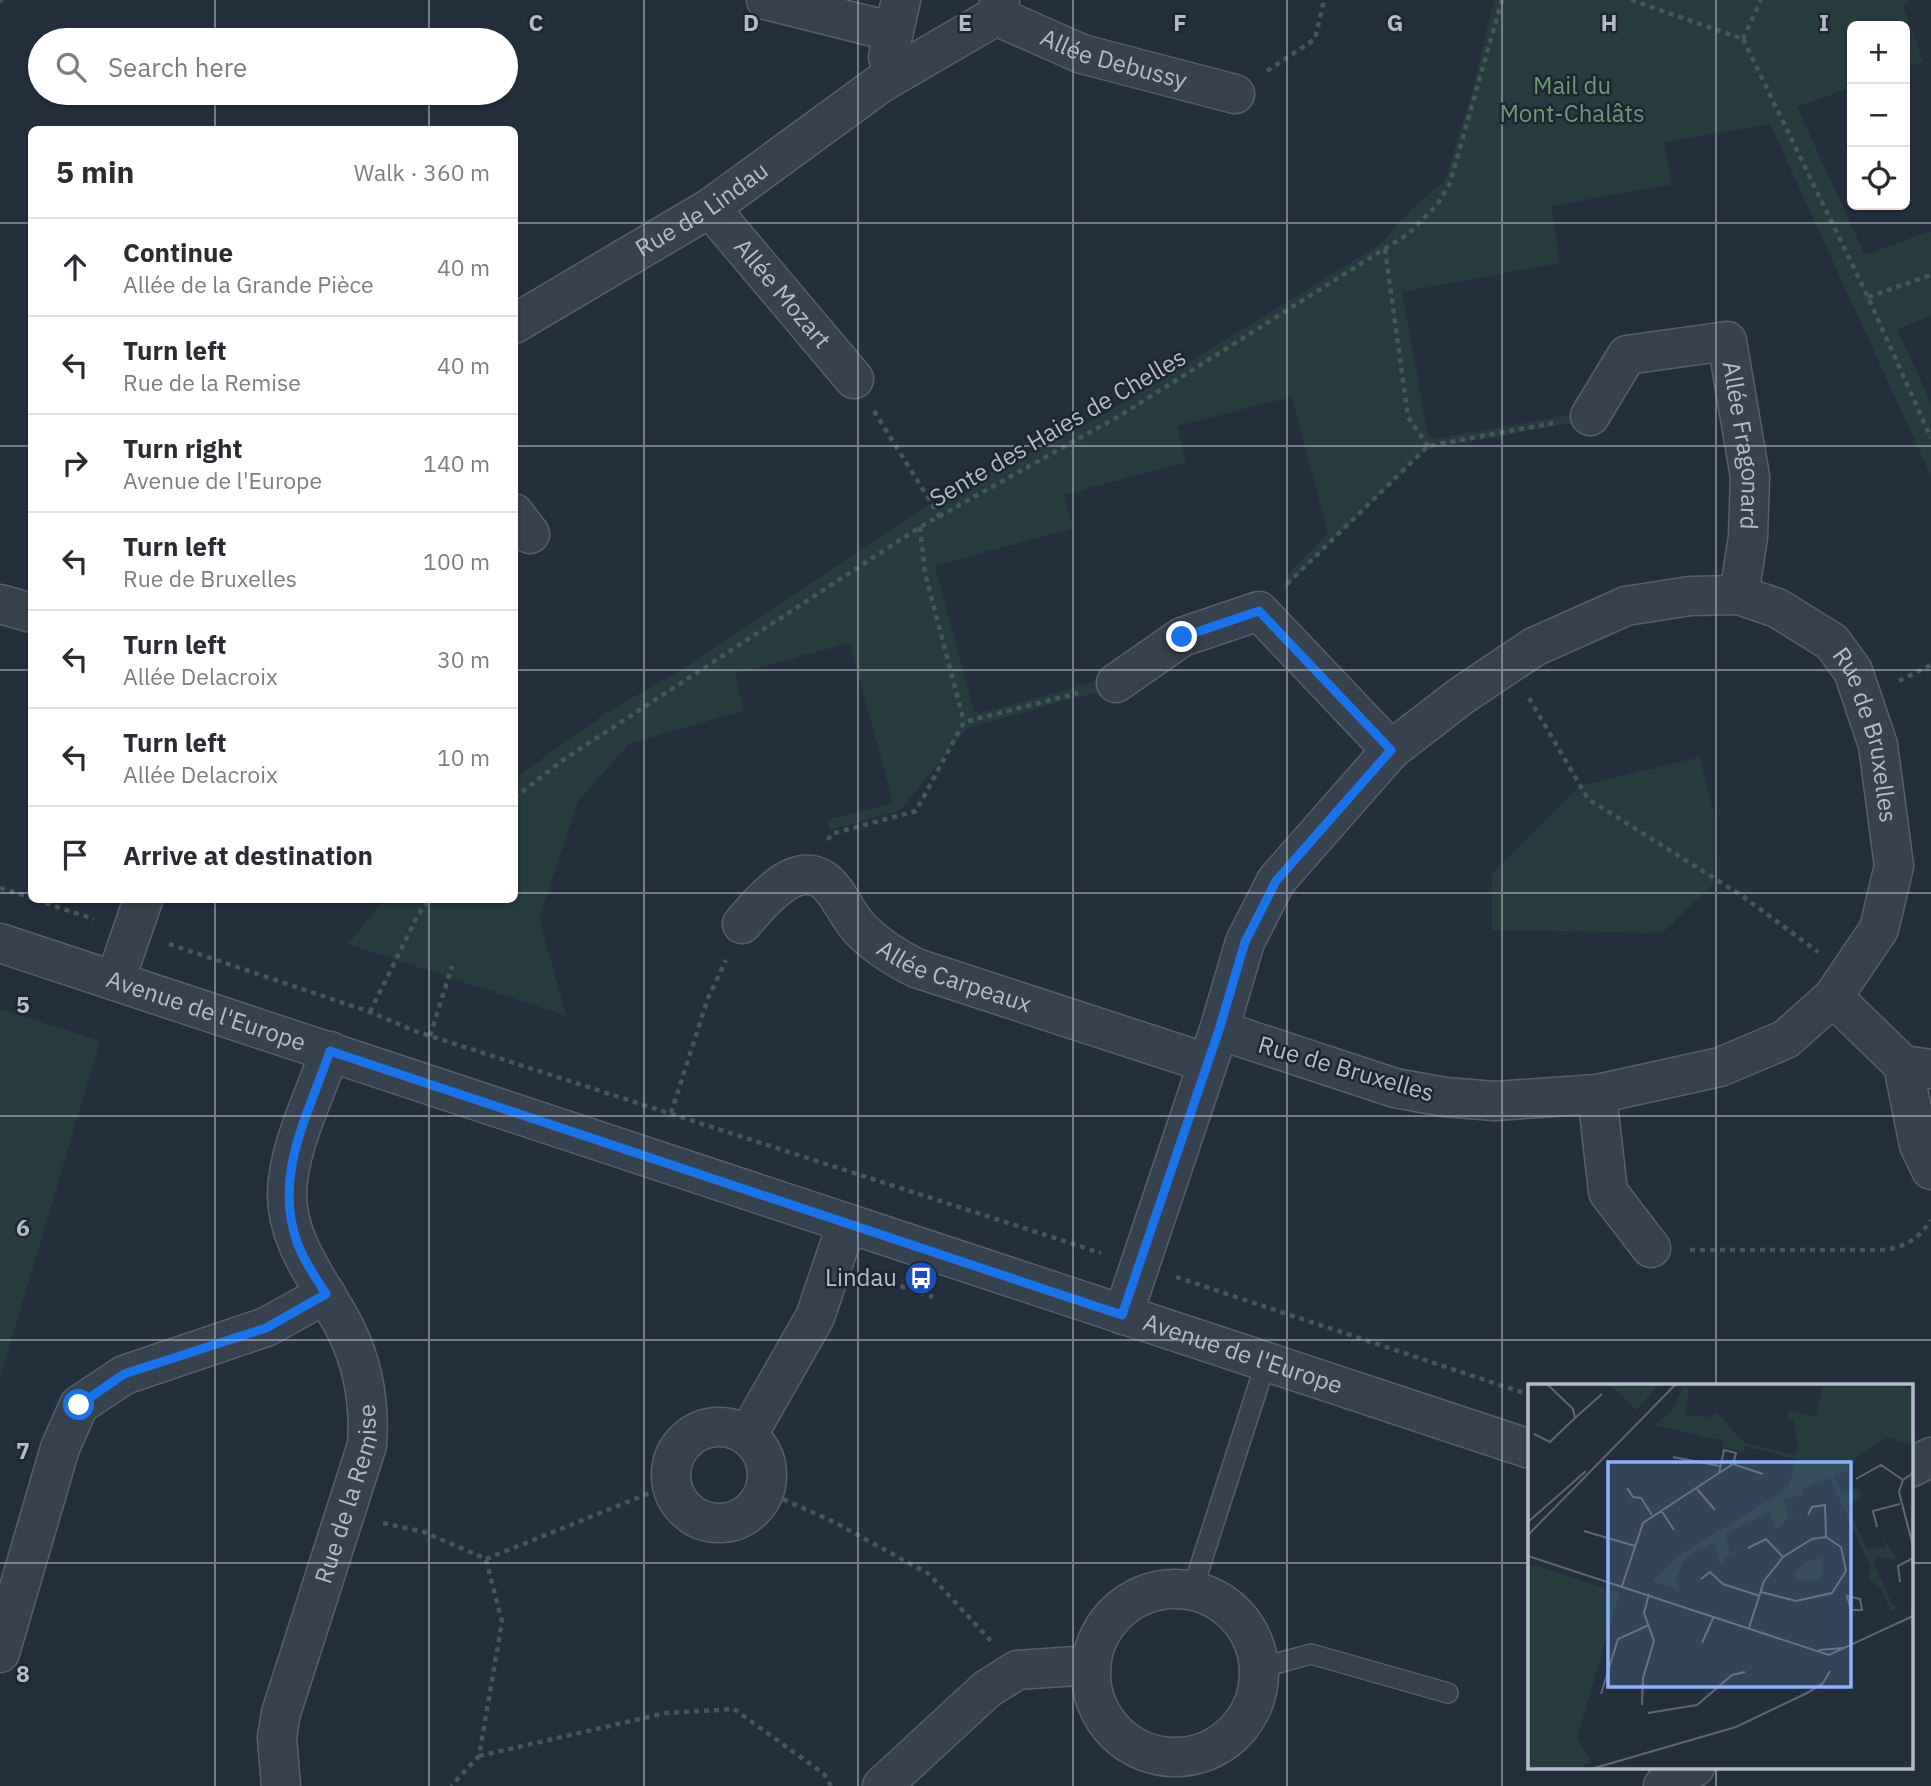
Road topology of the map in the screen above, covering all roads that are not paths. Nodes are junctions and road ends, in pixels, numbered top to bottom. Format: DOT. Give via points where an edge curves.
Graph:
graph roads {
  1 [pos="766,0"];
  2 [pos="998,8"];
  3 [pos="898,16"];
  4 [pos="881,83"];
  5 [pos="1235,94"];
  6 [pos="710,208"];
  7 [pos="518,322"];
  8 [pos="854,379"];
  9 [pos="1590,415"];
  10 [pos="1739,596"];
  11 [pos="0,604"];
  12 [pos="28,612"];
  13 [pos="1116,683"];
  14 [pos="1391,750"];
  15 [pos="138,916"];
  16 [pos="742,924"];
  17 [pos="0,943"];
  18 [pos="115,981"];
  19 [pos="1841,986"];
  20 [pos="1213,1047"];
  21 [pos="330,1051"];
  22 [pos="1917,1067"];
  23 [pos="1597,1094"];
  24 [pos="1931,1170"];
  25 [pos="847,1223"];
  26 [pos="1651,1248"];
  27 [pos="326,1294"];
  28 [pos="1122,1315"];
  29 [pos="1266,1362"];
  30 [pos="747,1436"];
  31 [pos="1528,1448"];
  32 [pos="1931,1457"];
  33 [pos="1913,1466"];
  34 [pos="1192,1591"];
  35 [pos="0,1653"];
  36 [pos="1091,1665"];
  37 [pos="1260,1668"];
  38 [pos="1448,1693"];
  39 [pos="1693,1768"];
  40 [pos="281,1786"];
  41 [pos="882,1786"];
  42 [pos="1663,1786"];
  1 -- 3 [label="street"];
  2 -- 4 [label="street, Rue de Lindau"];
  2 -- 5 [label="street, Allée Debussy" via="1082,54"];
  3 -- 4 [label="street"];
  4 -- 6 [label="street, Rue de Lindau"];
  6 -- 7 [label="street, Rue de Lindau"];
  6 -- 8 [label="street, Allée Mozart"];
  9 -- 10 [label="street, Allée Fragonard" via="1627,355 1727,341 1750,477 1748,537"];
  10 -- 14 [label="street, Rue de Bruxelles" via="1690,596 1626,606 1534,647"];
  10 -- 19 [label="street, Rue de Bruxelles" via="1777,608 1832,642 1853,671 1878,746 1894,866 1880,929"];
  11 -- 12 [label="street"];
  13 -- 14 [label="street" via="1182,637 1259,611"];
  14 -- 20 [label="street, Rue de Bruxelles" via="1276,881 1245,942"];
  15 -- 18 [label="street"];
  16 -- 20 [label="street, Allée Carpeaux" via="765,897 788,880 812,876 823,880 860,930 887,953 916,968"];
  17 -- 18 [label="street, Avenue de l'Europe"];
  18 -- 21 [label="street, Avenue de l'Europe"];
  19 -- 22 [label="street"];
  19 -- 23 [label="street, Rue de Bruxelles" via="1786,1038 1720,1067"];
  20 -- 23 [label="street, Rue de Bruxelles" via="1445,1097 1495,1101"];
  20 -- 28 [label="street, Rue de Bruxelles"];
  21 -- 25 [label="street, Avenue de l'Europe"];
  21 -- 27 [label="street, Rue de la Remise" via="291,1160 287,1197 297,1244"];
  22 -- 24 [label="street" via="1919,1145"];
  23 -- 26 [label="street" via="1608,1192"];
  25 -- 28 [label="street, Avenue de l'Europe"];
  25 -- 30 [label="street" via="815,1317"];
  27 -- 35 [label="street" via="266,1328 124,1374 79,1405 60,1448"];
  27 -- 40 [label="street, Rue de la Remise" via="361,1368 369,1418 367,1445 281,1713 276,1737"];
  28 -- 29 [label="street, Avenue de l'Europe"];
  29 -- 31 [label="street, Avenue de l'Europe"];
  29 -- 34 [label="lane"];
  30 -- 30 [label="street" via="765,1460 767,1476 765,1491 746,1515 716,1523 687,1511 672,1484 672,1467 687,1439 717,1427"];
  32 -- 33 [label="street"];
  34 -- 36 [label="street" via="1168,1589 1145,1594 1125,1606 1108,1622"];
  34 -- 37 [label="street" via="1218,1600 1239,1618 1254,1642"];
  36 -- 37 [label="street" via="1093,1693 1104,1718 1122,1739 1146,1753 1174,1758 1201,1754 1226,1741 1245,1721 1257,1696"];
  36 -- 41 [label="street" via="1017,1670 987,1689"];
  37 -- 38 [label="lane" via="1311,1654"];
  39 -- 42 [label="street"];
}
